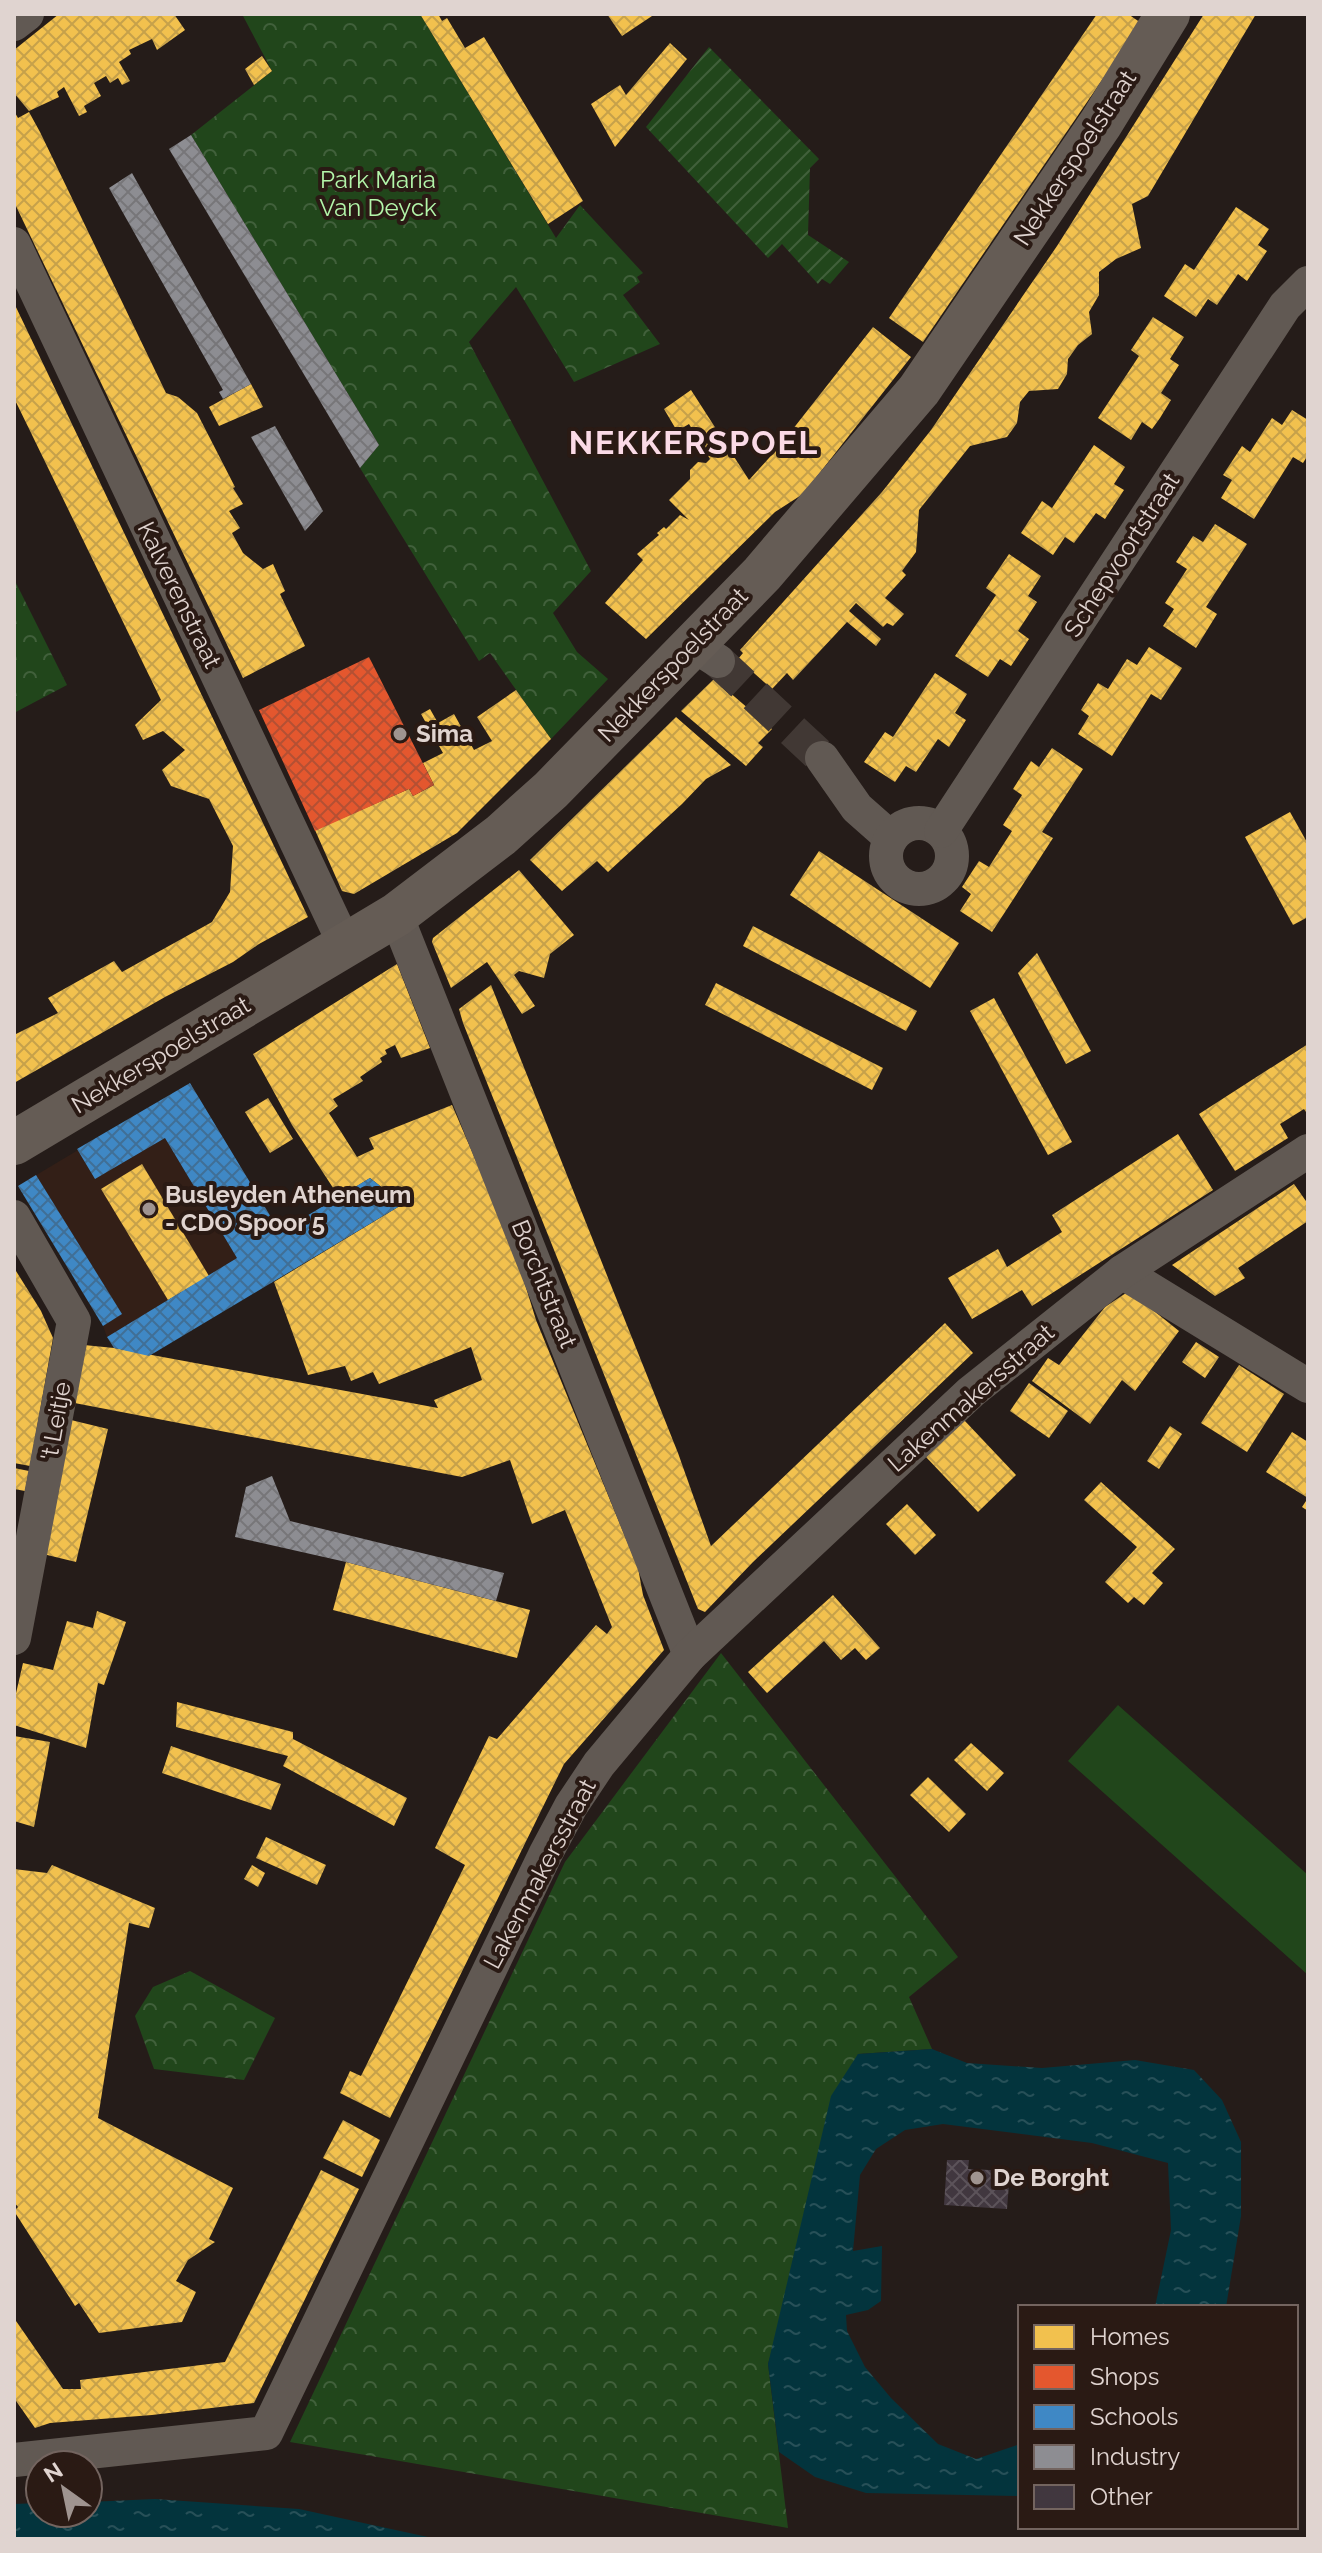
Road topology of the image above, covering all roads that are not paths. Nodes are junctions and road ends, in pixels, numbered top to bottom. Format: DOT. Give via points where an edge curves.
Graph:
graph roads {
  1 [pos="27,14"];
  2 [pos="1168,14"];
  3 [pos="14,24"];
  4 [pos="14,244"];
  5 [pos="1308,283"];
  6 [pos="822,758"];
  7 [pos="941,831"];
  8 [pos="891,838"];
  9 [pos="396,915"];
  10 [pos="345,945"];
  11 [pos="14,1143"];
  12 [pos="1308,1151"];
  13 [pos="14,1217"];
  14 [pos="1122,1272"];
  15 [pos="1308,1386"];
  16 [pos="14,1638"];
  17 [pos="690,1655"];
  18 [pos="14,2460"];
  1 -- 3 [label="street"];
  2 -- 9 [label="main road, Nekkerspoelstraat" via="1101,123 919,390 762,574 705,653 501,835"];
  4 -- 10 [label="street, Kalverenstraat"];
  5 -- 7 [label="street, Schepvoortstraat" via="1285,306"];
  6 -- 8 [label="street" via="857,808"];
  7 -- 8 [label="street" via="913,823"];
  7 -- 8 [label="street" via="951,862 942,879 922,889 900,883 889,869"];
  9 -- 10 [label="main road, Nekkerspoelstraat"];
  9 -- 17 [label="street, Borchtstraat"];
  10 -- 11 [label="main road, Nekkerspoelstraat"];
  12 -- 14 [label="street, Lakenmakersstraat"];
  13 -- 16 [label="street, 't Leitje" via="74,1321"];
  14 -- 15 [label="street"];
  14 -- 17 [label="street, Lakenmakersstraat" via="971,1392"];
  17 -- 18 [label="street, Lakenmakersstraat" via="599,1764 571,1806 266,2433"];
}
